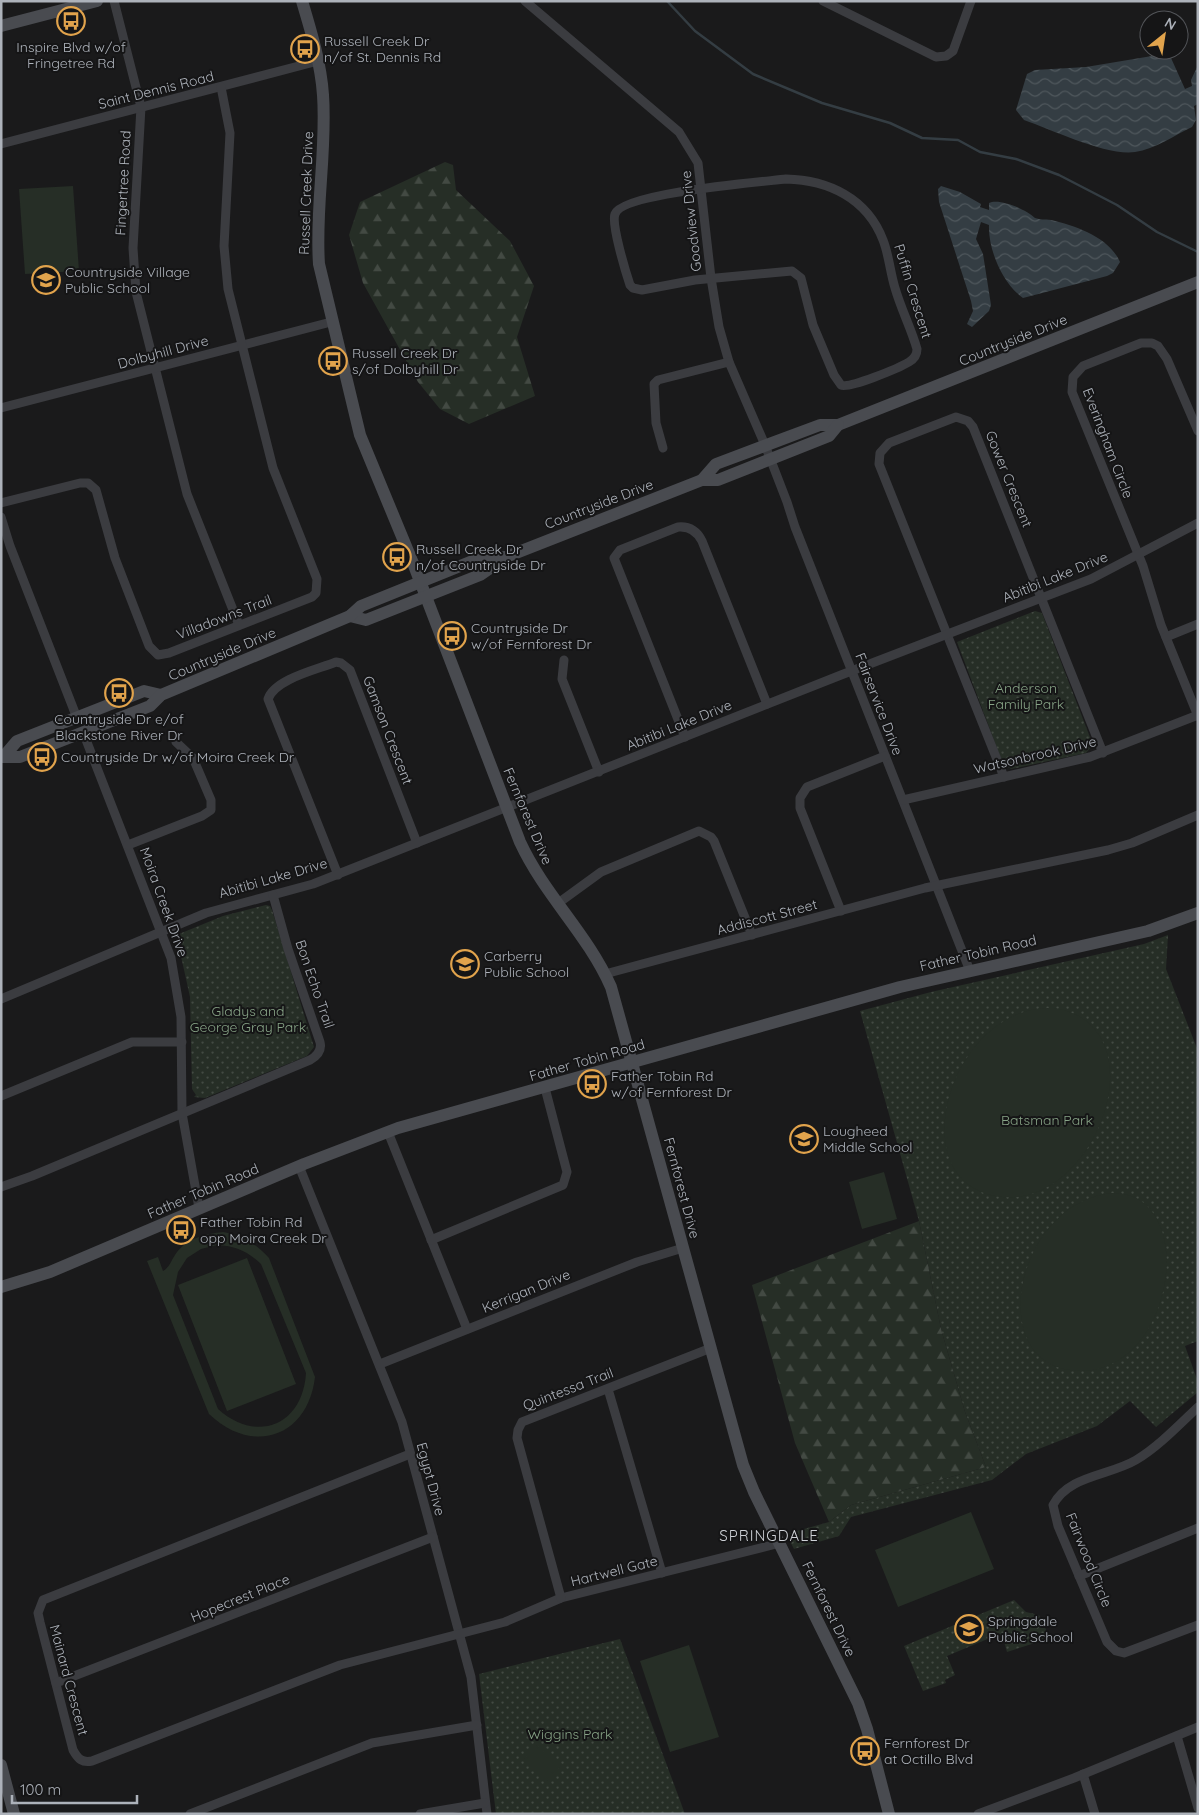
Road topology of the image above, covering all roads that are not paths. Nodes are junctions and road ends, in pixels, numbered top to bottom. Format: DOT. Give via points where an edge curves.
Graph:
graph roads {
  1 [pos="97,1"];
  2 [pos="114,1"];
  3 [pos="302,1"];
  4 [pos="525,1"];
  5 [pos="823,1"];
  6 [pos="972,1"];
  7 [pos="1,26"];
  8 [pos="318,61"];
  9 [pos="221,87"];
  10 [pos="141,107"];
  11 [pos="1,144"];
  12 [pos="701,189"];
  13 [pos="711,278"];
  14 [pos="1198,282"];
  15 [pos="331,322"];
  16 [pos="241,346"];
  17 [pos="729,362"];
  18 [pos="155,368"];
  19 [pos="1,408"];
  20 [pos="838,425"];
  21 [pos="1198,432"];
  22 [pos="765,445"];
  23 [pos="663,448"];
  24 [pos="770,459"];
  25 [pos="702,480"];
  26 [pos="1,503"];
  27 [pos="1,517"];
  28 [pos="1198,523"];
  29 [pos="1138,555"];
  30 [pos="506,557"];
  31 [pos="420,582"];
  32 [pos="426,597"];
  33 [pos="1041,599"];
  34 [pos="350,616"];
  35 [pos="1198,624"];
  36 [pos="239,626"];
  37 [pos="948,636"];
  38 [pos="1166,637"];
  39 [pos="564,660"];
  40 [pos="852,671"];
  41 [pos="161,695"];
  42 [pos="767,704"];
  43 [pos="1198,715"];
  44 [pos="77,718"];
  45 [pos="83,732"];
  46 [pos="685,737"];
  47 [pos="176,742"];
  48 [pos="1103,753"];
  49 [pos="3,756"];
  50 [pos="885,756"];
  51 [pos="599,772"];
  52 [pos="1004,777"];
  53 [pos="902,800"];
  54 [pos="506,808"];
  55 [pos="1198,815"];
  56 [pos="417,843"];
  57 [pos="128,846"];
  58 [pos="338,874"];
  59 [pos="937,886"];
  60 [pos="273,894"];
  61 [pos="557,904"];
  62 [pos="841,911"];
  63 [pos="1198,913"];
  64 [pos="162,932"];
  65 [pos="752,935"];
  66 [pos="970,971"];
  67 [pos="605,974"];
  68 [pos="1,999"];
  69 [pos="182,1042"];
  70 [pos="632,1062"];
  71 [pos="545,1088"];
  72 [pos="1,1096"];
  73 [pos="182,1113"];
  74 [pos="388,1132"];
  75 [pos="300,1166"];
  76 [pos="1,1187"];
  77 [pos="199,1208"];
  78 [pos="431,1240"];
  79 [pos="683,1248"];
  80 [pos="1,1287"];
  81 [pos="467,1329"];
  82 [pos="711,1348"];
  83 [pos="380,1364"];
  84 [pos="608,1389"];
  85 [pos="1198,1407"];
  86 [pos="410,1454"];
  87 [pos="1198,1528"];
  88 [pos="433,1537"];
  89 [pos="780,1544"];
  90 [pos="662,1573"];
  91 [pos="1079,1576"];
  92 [pos="561,1598"];
  93 [pos="1198,1625"];
  94 [pos="459,1634"];
  95 [pos="56,1683"];
  96 [pos="477,1725"];
  97 [pos="1198,1727"];
  98 [pos="1177,1736"];
  99 [pos="1,1764"];
  100 [pos="1083,1774"];
  101 [pos="486,1803"];
  102 [pos="1198,1808"];
  103 [pos="994,1811"];
  104 [pos="14,1814"];
  105 [pos="190,1814"];
  106 [pos="420,1814"];
  107 [pos="487,1814"];
  108 [pos="889,1814"];
  109 [pos="978,1814"];
  110 [pos="1095,1814"];
  1 -- 7 [label="street"];
  2 -- 10 [label="street, Fingertree Road"];
  3 -- 8 [label="street, Russell Creek Drive"];
  4 -- 12 [label="street, Goodview Drive" via="679,132 698,163"];
  5 -- 6 [label="street" via="936,58 953,52"];
  8 -- 9 [label="street, Saint Dennis Road"];
  8 -- 15 [label="street, Russell Creek Drive" via="324,118 317,235 319,264"];
  9 -- 10 [label="street, Saint Dennis Road"];
  9 -- 16 [label="street" via="230,133 225,264"];
  10 -- 11 [label="street, Saint Dennis Road"];
  10 -- 18 [label="street, Fingertree Road" via="133,248 136,292"];
  12 -- 13 [label="street, Goodview Drive"];
  12 -- 13 [label="street" via="624,205 615,212 614,223 633,288 648,290"];
  12 -- 13 [label="street, Puffin Crescent" via="803,180 827,185 850,197 875,223 883,240 917,353 910,362 844,387 834,375 813,325 798,273 792,270"];
  13 -- 17 [label="street, Goodview Drive" via="715,311"];
  14 -- 20 [label="street, Countryside Drive"];
  15 -- 16 [label="street, Dolbyhill Drive"];
  15 -- 31 [label="street, Russell Creek Drive" via="360,435"];
  16 -- 18 [label="street, Dolbyhill Drive"];
  16 -- 36 [label="street, Villadowns Trail" via="275,474 318,588 312,597"];
  17 -- 22 [label="street, Goodview Drive"];
  17 -- 23 [label="street" via="658,380 654,384 656,423"];
  18 -- 19 [label="street, Dolbyhill Drive"];
  18 -- 36 [label="street, Fingertree Road" via="187,494"];
  20 -- 22 [label="street, Countryside Drive" via="820,425"];
  20 -- 24 [label="street, Countryside Drive" via="829,436"];
  21 -- 29 [label="street, Everingham Circle" via="1168,359 1152,343 1141,343 1083,366 1073,377 1072,392"];
  22 -- 24 [label="street, Fairservice Drive"];
  22 -- 25 [label="street, Countryside Drive" via="716,464"];
  24 -- 25 [label="street, Countryside Drive" via="718,480"];
  24 -- 40 [label="street, Fairservice Drive" via="794,528"];
  25 -- 30 [label="street, Countryside Drive"];
  26 -- 36 [label="street, Villadowns Trail" via="80,483 88,483 96,490 118,567 149,646 158,655"];
  27 -- 44 [label="street"];
  28 -- 29 [label="street, Abitibi Lake Drive"];
  29 -- 33 [label="street, Abitibi Lake Drive" via="1106,573"];
  29 -- 38 [label="street"];
  30 -- 31 [label="street, Countryside Drive" via="475,560"];
  30 -- 32 [label="street, Countryside Drive" via="480,575"];
  31 -- 32 [label="street, Fernforest Drive"];
  31 -- 34 [label="street, Countryside Drive" via="360,606"];
  32 -- 34 [label="street, Countryside Drive" via="366,620"];
  32 -- 54 [label="street, Fernforest Drive"];
  33 -- 37 [label="street, Abitibi Lake Drive"];
  33 -- 37 [label="street, Gower Crescent" via="973,427 956,416 889,443 880,452 879,464"];
  33 -- 48 [label="street"];
  34 -- 41 [label="street, Countryside Drive"];
  35 -- 38 [label="street"];
  37 -- 40 [label="street, Abitibi Lake Drive"];
  37 -- 52 [label="street"];
  38 -- 43 [label="street"];
  39 -- 51 [label="street" via="562,678"];
  40 -- 42 [label="street, Abitibi Lake Drive"];
  40 -- 50 [label="street, Fairservice Drive"];
  41 -- 44 [label="street, Countryside Drive" via="144,691"];
  41 -- 45 [label="street, Countryside Drive" via="150,706"];
  42 -- 46 [label="street, Abitibi Lake Drive"];
  42 -- 46 [label="street" via="696,531 678,527 620,550 614,558"];
  43 -- 48 [label="street, Watsonbrook Drive"];
  44 -- 45 [label="street"];
  44 -- 49 [label="street, Countryside Drive" via="17,742"];
  45 -- 49 [label="street, Countryside Drive" via="20,757"];
  45 -- 57 [label="street, Moira Creek Drive"];
  46 -- 51 [label="street, Abitibi Lake Drive"];
  47 -- 57 [label="street" via="193,758 211,800 211,810"];
  48 -- 52 [label="street, Watsonbrook Drive"];
  50 -- 53 [label="street, Fairservice Drive"];
  50 -- 62 [label="street" via="807,787 800,798 800,808"];
  51 -- 54 [label="street, Abitibi Lake Drive"];
  52 -- 53 [label="street, Watsonbrook Drive"];
  53 -- 59 [label="street, Fairservice Drive"];
  54 -- 56 [label="street, Abitibi Lake Drive"];
  54 -- 61 [label="street, Fernforest Drive" via="531,866"];
  55 -- 59 [label="street" via="1108,850"];
  56 -- 58 [label="street, Abitibi Lake Drive"];
  56 -- 58 [label="street, Gamson Crescent" via="350,670 336,662 274,687 268,698"];
  57 -- 64 [label="street, Moira Creek Drive"];
  58 -- 60 [label="street, Abitibi Lake Drive"];
  59 -- 62 [label="street, Addiscott Street"];
  59 -- 66 [label="street, Fairservice Drive"];
  60 -- 64 [label="street, Abitibi Lake Drive" via="219,908"];
  60 -- 73 [label="street, Bon Echo Trail" via="320,1050 310,1060"];
  61 -- 65 [label="street" via="601,872 699,831 714,841"];
  61 -- 67 [label="street, Fernforest Drive" via="587,943"];
  62 -- 65 [label="street, Addiscott Street"];
  63 -- 66 [label="street, Father Tobin Road" via="1148,931"];
  64 -- 68 [label="street, Abitibi Lake Drive"];
  64 -- 69 [label="street, Moira Creek Drive" via="178,993"];
  65 -- 67 [label="street, Addiscott Street"];
  66 -- 70 [label="street, Father Tobin Road"];
  67 -- 70 [label="street, Fernforest Drive"];
  69 -- 72 [label="street" via="132,1042"];
  69 -- 73 [label="street, Moira Creek Drive"];
  70 -- 71 [label="street, Father Tobin Road"];
  70 -- 79 [label="street, Fernforest Drive"];
  71 -- 74 [label="street, Father Tobin Road"];
  71 -- 78 [label="street" via="567,1172 563,1185"];
  73 -- 76 [label="street"];
  73 -- 77 [label="street, Moira Creek Drive"];
  74 -- 75 [label="street, Father Tobin Road"];
  74 -- 78 [label="street"];
  75 -- 77 [label="street, Father Tobin Road"];
  75 -- 83 [label="street, Egypt Drive"];
  77 -- 80 [label="street, Father Tobin Road" via="50,1272"];
  78 -- 81 [label="street"];
  79 -- 81 [label="street, Kerrigan Drive" via="638,1262"];
  79 -- 82 [label="street, Fernforest Drive"];
  81 -- 83 [label="street, Kerrigan Drive"];
  82 -- 84 [label="street, Quintessa Trail"];
  82 -- 89 [label="street, Fernforest Drive" via="747,1476"];
  83 -- 86 [label="street, Egypt Drive"];
  84 -- 90 [label="street"];
  84 -- 92 [label="street, Quintessa Trail" via="522,1422 518,1430 517,1438"];
  85 -- 91 [label="street, Fairwood Circle" via="1136,1461 1059,1494 1053,1505 1058,1526"];
  86 -- 88 [label="street, Egypt Drive"];
  86 -- 95 [label="street, Mainard Crescent" via="47,1597 38,1613"];
  87 -- 91 [label="street"];
  88 -- 94 [label="street, Egypt Drive"];
  88 -- 95 [label="street, Hopecrest Place"];
  89 -- 90 [label="street, Hartwell Gate"];
  89 -- 108 [label="street, Fernforest Drive" via="858,1703"];
  90 -- 92 [label="street, Hartwell Gate"];
  91 -- 93 [label="street, Fairwood Circle" via="1107,1642 1116,1651 1124,1653 1138,1649"];
  92 -- 94 [label="street, Hartwell Gate" via="505,1622"];
  94 -- 95 [label="street, Mainard Crescent" via="340,1665 89,1761 78,1758 74,1750"];
  94 -- 96 [label="street, Egypt Drive" via="471,1677"];
  96 -- 101 [label="street, Egypt Drive"];
  96 -- 105 [label="street" via="372,1743"];
  97 -- 98 [label="street"];
  98 -- 100 [label="street"];
  98 -- 102 [label="street"];
  99 -- 104 [label="street"];
  100 -- 103 [label="street"];
  100 -- 110 [label="street"];
  101 -- 106 [label="street"];
  101 -- 107 [label="street, Egypt Drive"];
  103 -- 109 [label="street"];
}
